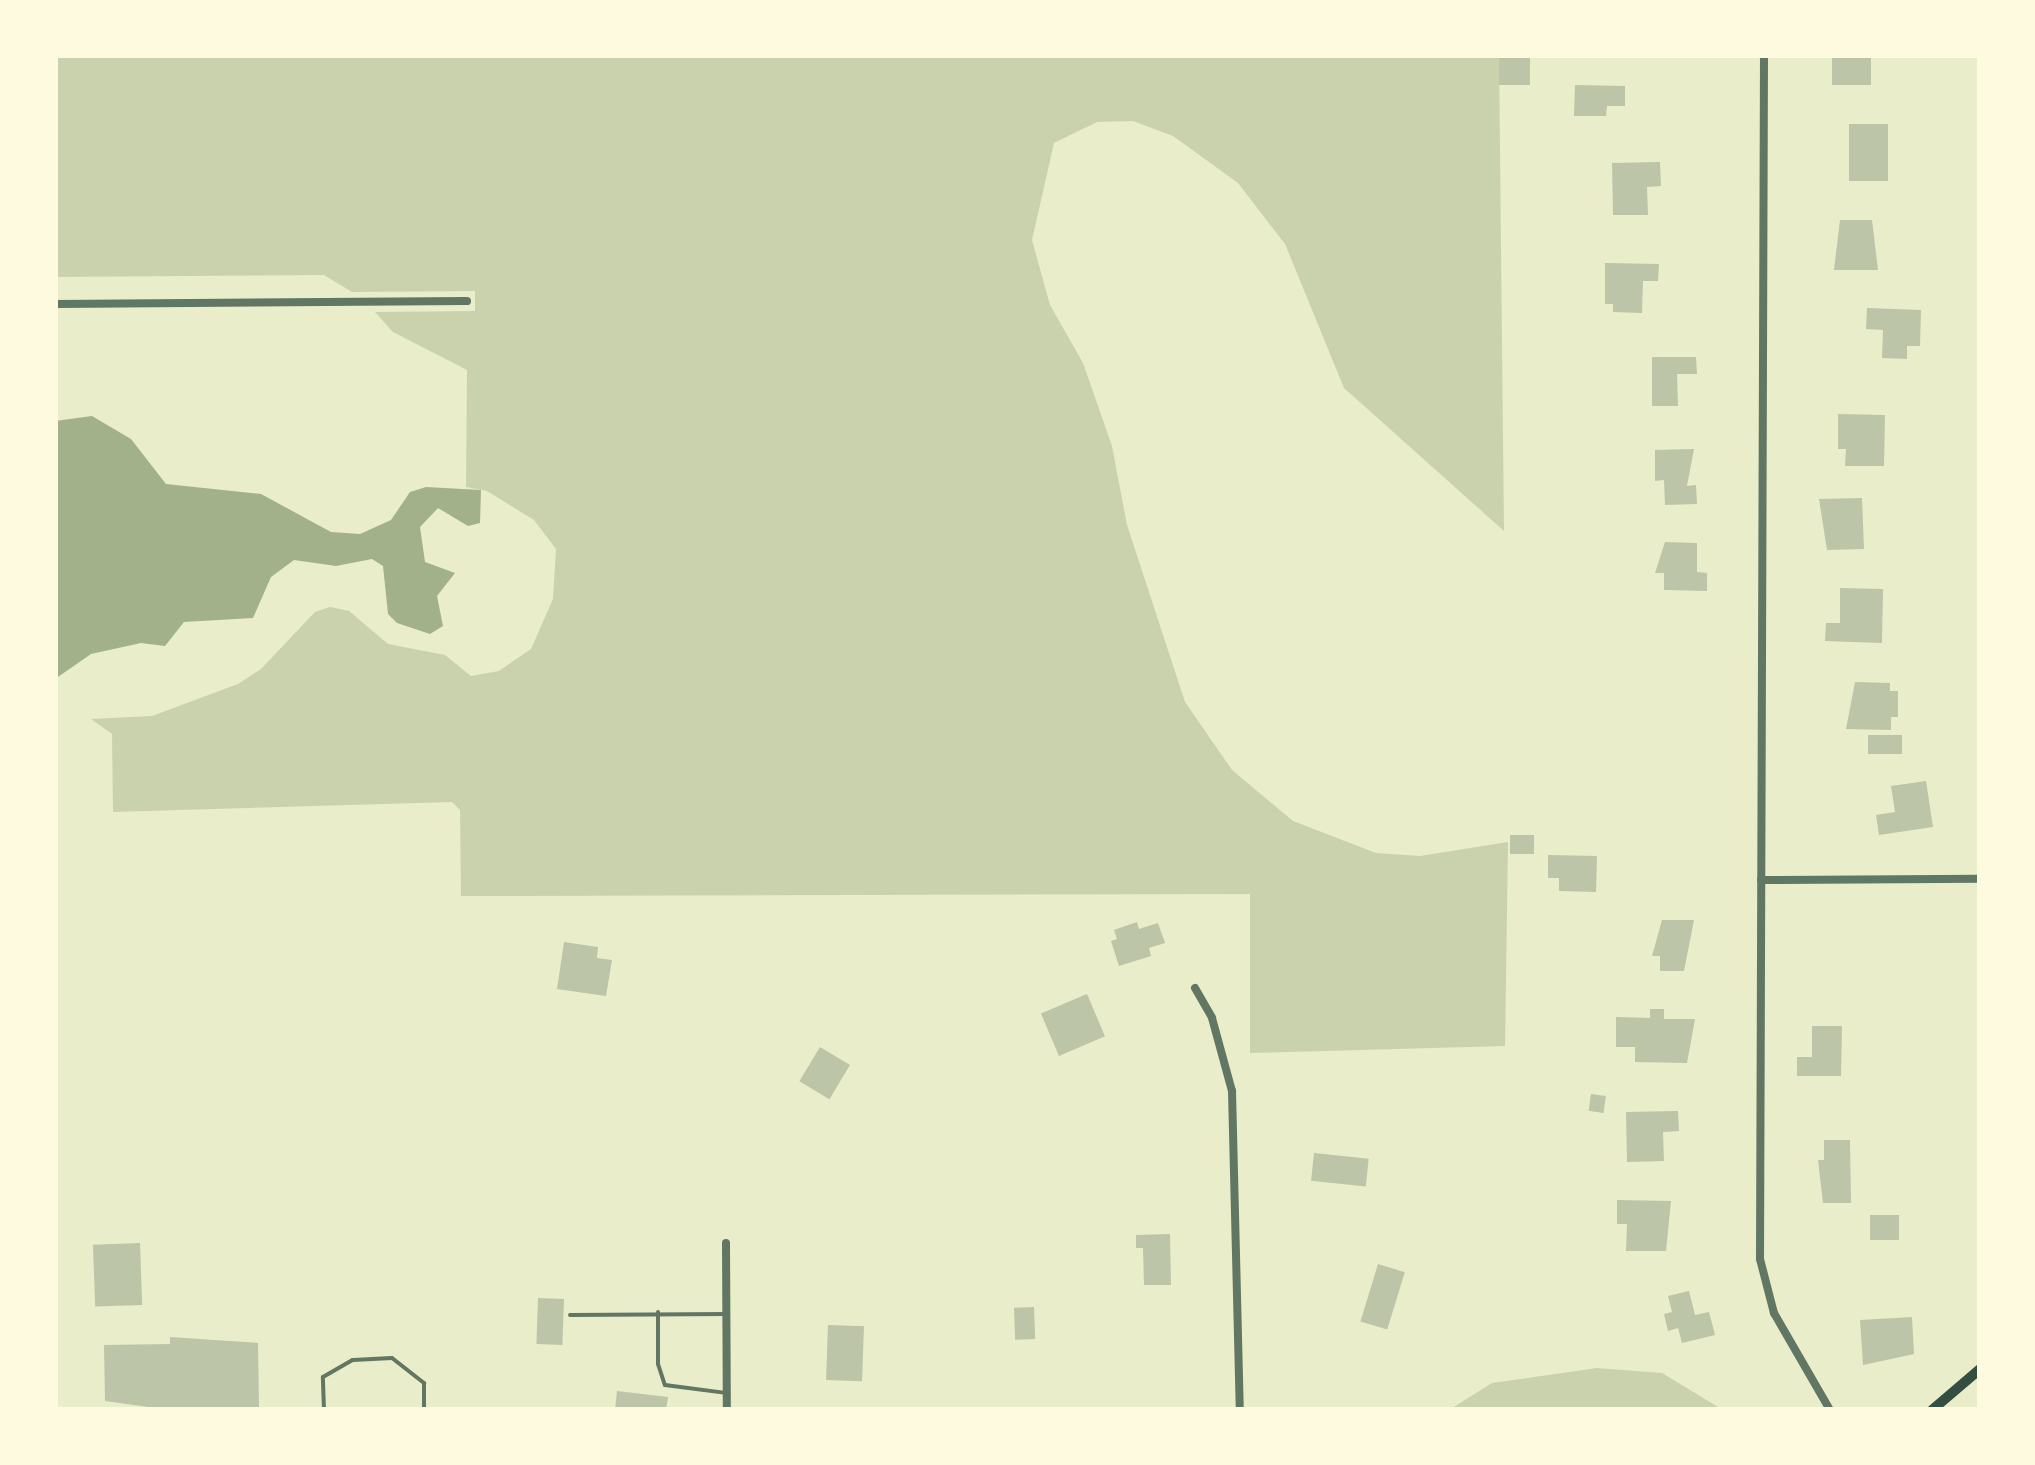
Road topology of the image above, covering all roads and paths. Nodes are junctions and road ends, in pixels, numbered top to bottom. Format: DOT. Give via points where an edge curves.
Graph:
graph roads {
  1 [pos="1764,55"];
  2 [pos="466,301"];
  3 [pos="55,304"];
  4 [pos="1980,879"];
  5 [pos="1761,880"];
  6 [pos="1195,988"];
  7 [pos="726,1242"];
  8 [pos="658,1312"];
  9 [pos="727,1314"];
  10 [pos="570,1315"];
  11 [pos="1980,1370"];
  12 [pos="727,1394"];
  13 [pos="324,1410"];
  14 [pos="424,1410"];
  15 [pos="727,1410"];
  16 [pos="1240,1410"];
  17 [pos="1830,1410"];
  18 [pos="1932,1410"];
  1 -- 5 [label="street"];
  2 -- 3 [label="street"];
  4 -- 5 [label="street"];
  5 -- 17 [label="street" via="1760,1259 1774,1313"];
  6 -- 16 [label="street" via="1212,1018 1232,1092"];
  7 -- 9 [label="street"];
  8 -- 9 [label="lane"];
  8 -- 10 [label="lane"];
  8 -- 12 [label="lane" via="665,1385"];
  9 -- 12 [label="street"];
  11 -- 18 [label="main road"];
  12 -- 15 [label="street"];
  13 -- 14 [label="lane" via="323,1377 352,1360 392,1358 424,1383"];
}
